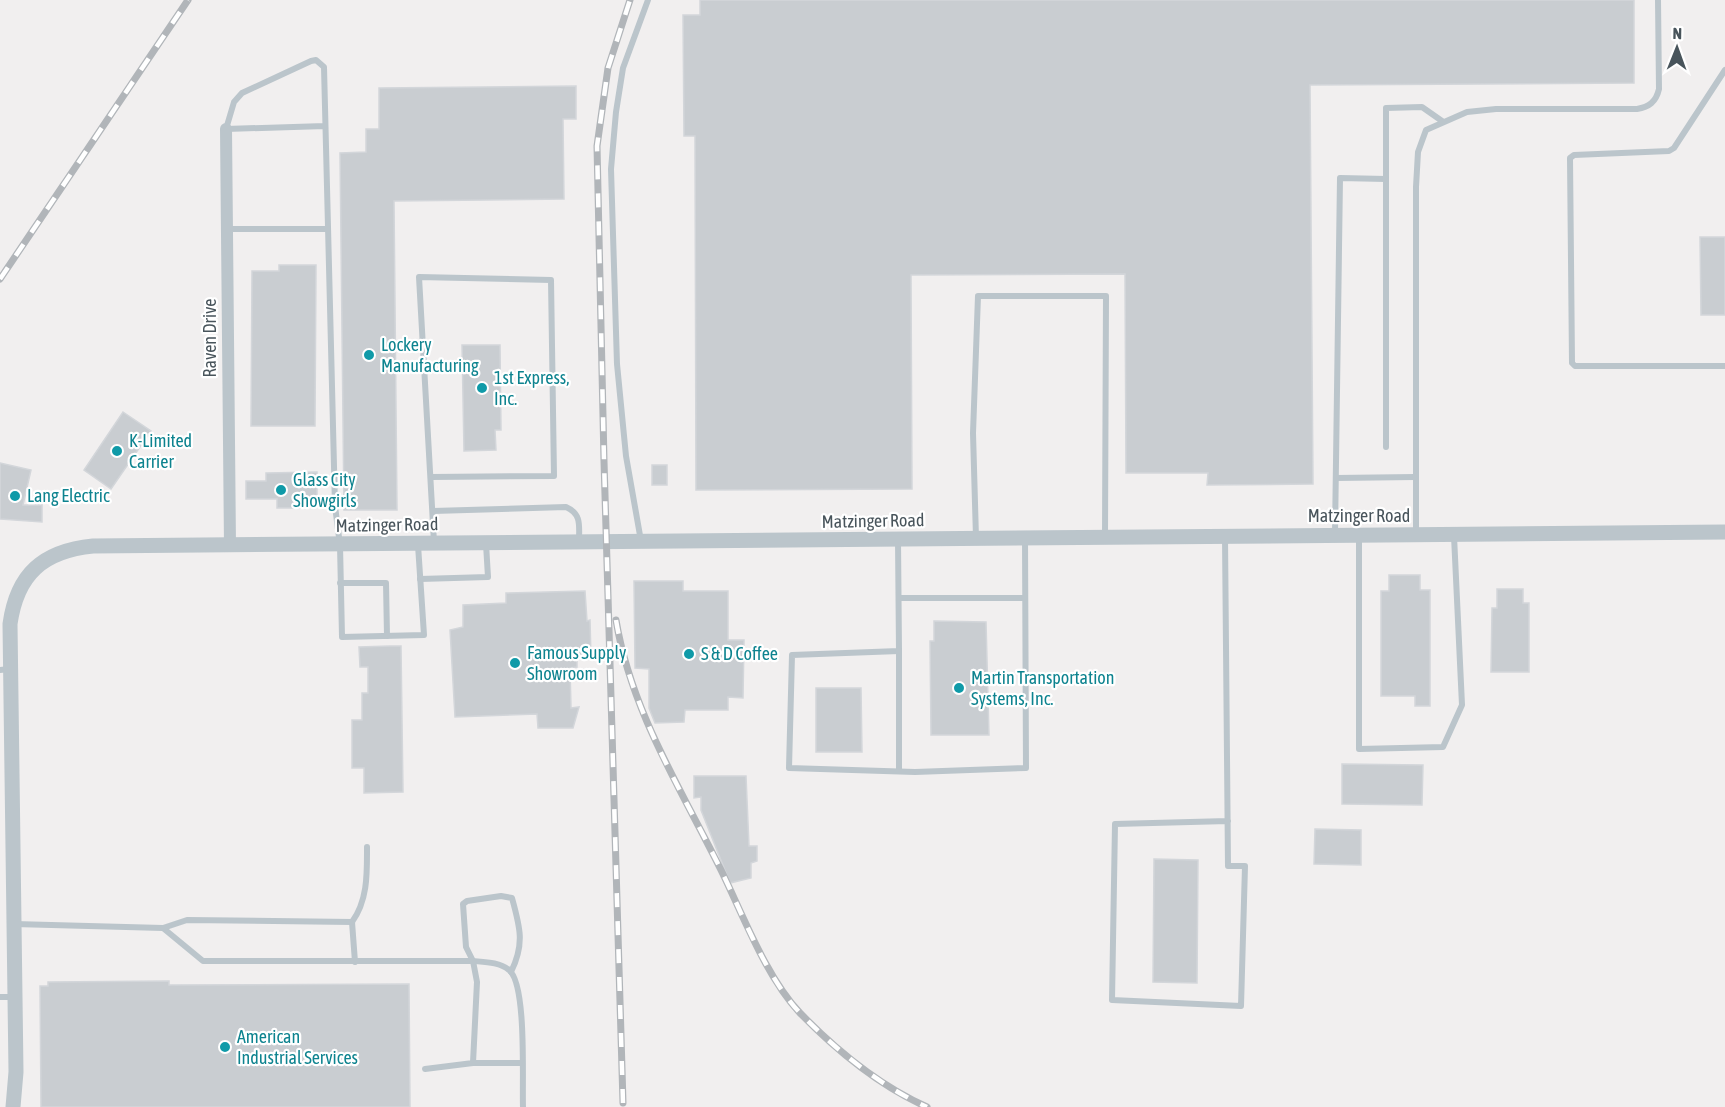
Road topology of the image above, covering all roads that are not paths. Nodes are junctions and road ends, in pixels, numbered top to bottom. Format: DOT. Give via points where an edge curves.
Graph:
graph roads {
  1 [pos="648,0"];
  2 [pos="1658,0"];
  3 [pos="1725,70"];
  4 [pos="1442,121"];
  5 [pos="325,126"];
  6 [pos="226,129"];
  7 [pos="1386,179"];
  8 [pos="227,229"];
  9 [pos="327,229"];
  10 [pos="1725,366"];
  11 [pos="1386,447"];
  12 [pos="431,477"];
  13 [pos="1415,477"];
  14 [pos="1336,478"];
  15 [pos="434,511"];
  16 [pos="1725,532"];
  17 [pos="1454,534"];
  18 [pos="1335,535"];
  19 [pos="1416,535"];
  20 [pos="1359,536"];
  21 [pos="1225,537"];
  22 [pos="1105,538"];
  23 [pos="976,539"];
  24 [pos="1025,539"];
  25 [pos="898,540"];
  26 [pos="579,542"];
  27 [pos="641,542"];
  28 [pos="434,543"];
  29 [pos="486,543"];
  30 [pos="418,544"];
  31 [pos="340,545"];
  32 [pos="230,546"];
  33 [pos="420,579"];
  34 [pos="340,583"];
  35 [pos="899,598"];
  36 [pos="1025,598"];
  37 [pos="387,636"];
  38 [pos="899,651"];
  39 [pos="4,669"];
  40 [pos="899,771"];
  41 [pos="1228,821"];
  42 [pos="367,847"];
  43 [pos="352,922"];
  44 [pos="14,924"];
  45 [pos="163,928"];
  46 [pos="473,961"];
  47 [pos="355,962"];
  48 [pos="511,972"];
  49 [pos="7,997"];
  50 [pos="473,1063"];
  51 [pos="522,1063"];
  52 [pos="425,1069"];
  53 [pos="13,1107"];
  54 [pos="523,1107"];
  1 -- 27 [label="lane" via="623,68 611,169 617,364 626,456"];
  2 -- 4 [label="lane" via="1659,89 1649,105 1623,109 1496,109 1467,112"];
  3 -- 10 [label="lane" via="1674,148 1574,155 1570,158 1570,192 1572,363"];
  4 -- 7 [label="lane" via="1422,106 1386,108"];
  4 -- 13 [label="lane" via="1426,130 1418,152"];
  5 -- 6 [label="lane"];
  5 -- 6 [label="lane" via="324,67 316,60 242,93 234,102"];
  5 -- 9 [label="lane"];
  6 -- 8 [label="street, Raven Drive"];
  7 -- 11 [label="lane"];
  7 -- 14 [label="lane" via="1340,178"];
  8 -- 9 [label="lane"];
  8 -- 32 [label="street, Raven Drive"];
  9 -- 31 [label="lane" via="335,506"];
  12 -- 12 [label="lane" via="419,277 551,280 554,476"];
  12 -- 15 [label="lane"];
  13 -- 14 [label="lane"];
  13 -- 19 [label="lane"];
  14 -- 18 [label="lane"];
  15 -- 26 [label="lane" via="566,507 579,518"];
  15 -- 28 [label="lane"];
  16 -- 17 [label="street, Matzinger Road"];
  17 -- 19 [label="street, Matzinger Road"];
  17 -- 20 [label="lane" via="1462,705 1443,747 1359,749"];
  18 -- 20 [label="street, Matzinger Road"];
  18 -- 21 [label="street, Matzinger Road"];
  19 -- 20 [label="street, Matzinger Road"];
  21 -- 22 [label="street, Matzinger Road"];
  21 -- 41 [label="lane"];
  22 -- 23 [label="lane" via="1107,296 978,296 973,433"];
  22 -- 24 [label="street, Matzinger Road"];
  23 -- 24 [label="street, Matzinger Road"];
  23 -- 25 [label="street, Matzinger Road"];
  24 -- 36 [label="lane"];
  25 -- 27 [label="street, Matzinger Road"];
  25 -- 35 [label="lane"];
  26 -- 27 [label="street, Matzinger Road"];
  26 -- 29 [label="street, Matzinger Road"];
  28 -- 29 [label="street, Matzinger Road"];
  28 -- 30 [label="street, Matzinger Road"];
  29 -- 33 [label="lane" via="488,577"];
  30 -- 31 [label="street, Matzinger Road"];
  30 -- 33 [label="lane"];
  31 -- 32 [label="street, Matzinger Road"];
  31 -- 34 [label="lane"];
  32 -- 39 [label="street, Matzinger Road" via="75,548 58,553 29,573 13,605"];
  33 -- 37 [label="lane" via="424,635"];
  34 -- 37 [label="lane" via="386,583"];
  34 -- 37 [label="lane" via="342,637"];
  35 -- 36 [label="lane"];
  35 -- 38 [label="lane"];
  36 -- 40 [label="lane" via="1026,768"];
  38 -- 40 [label="lane"];
  38 -- 40 [label="lane" via="792,656 789,768"];
  39 -- 44 [label="street"];
  41 -- 41 [label="lane" via="1228,866 1245,866 1241,1006 1112,1000 1115,824"];
  42 -- 43 [label="lane" via="364,896"];
  43 -- 45 [label="lane" via="187,920"];
  43 -- 47 [label="lane"];
  44 -- 45 [label="lane"];
  44 -- 49 [label="street"];
  45 -- 47 [label="lane" via="203,961"];
  46 -- 47 [label="lane"];
  46 -- 48 [label="lane" via="490,962"];
  46 -- 48 [label="lane" via="466,947 463,904 501,896 512,898 521,952"];
  46 -- 50 [label="lane" via="477,982"];
  48 -- 51 [label="lane" via="517,980 522,1014"];
  49 -- 53 [label="street" via="16,1072"];
  50 -- 51 [label="lane"];
  50 -- 52 [label="lane"];
  51 -- 54 [label="lane"];
}
